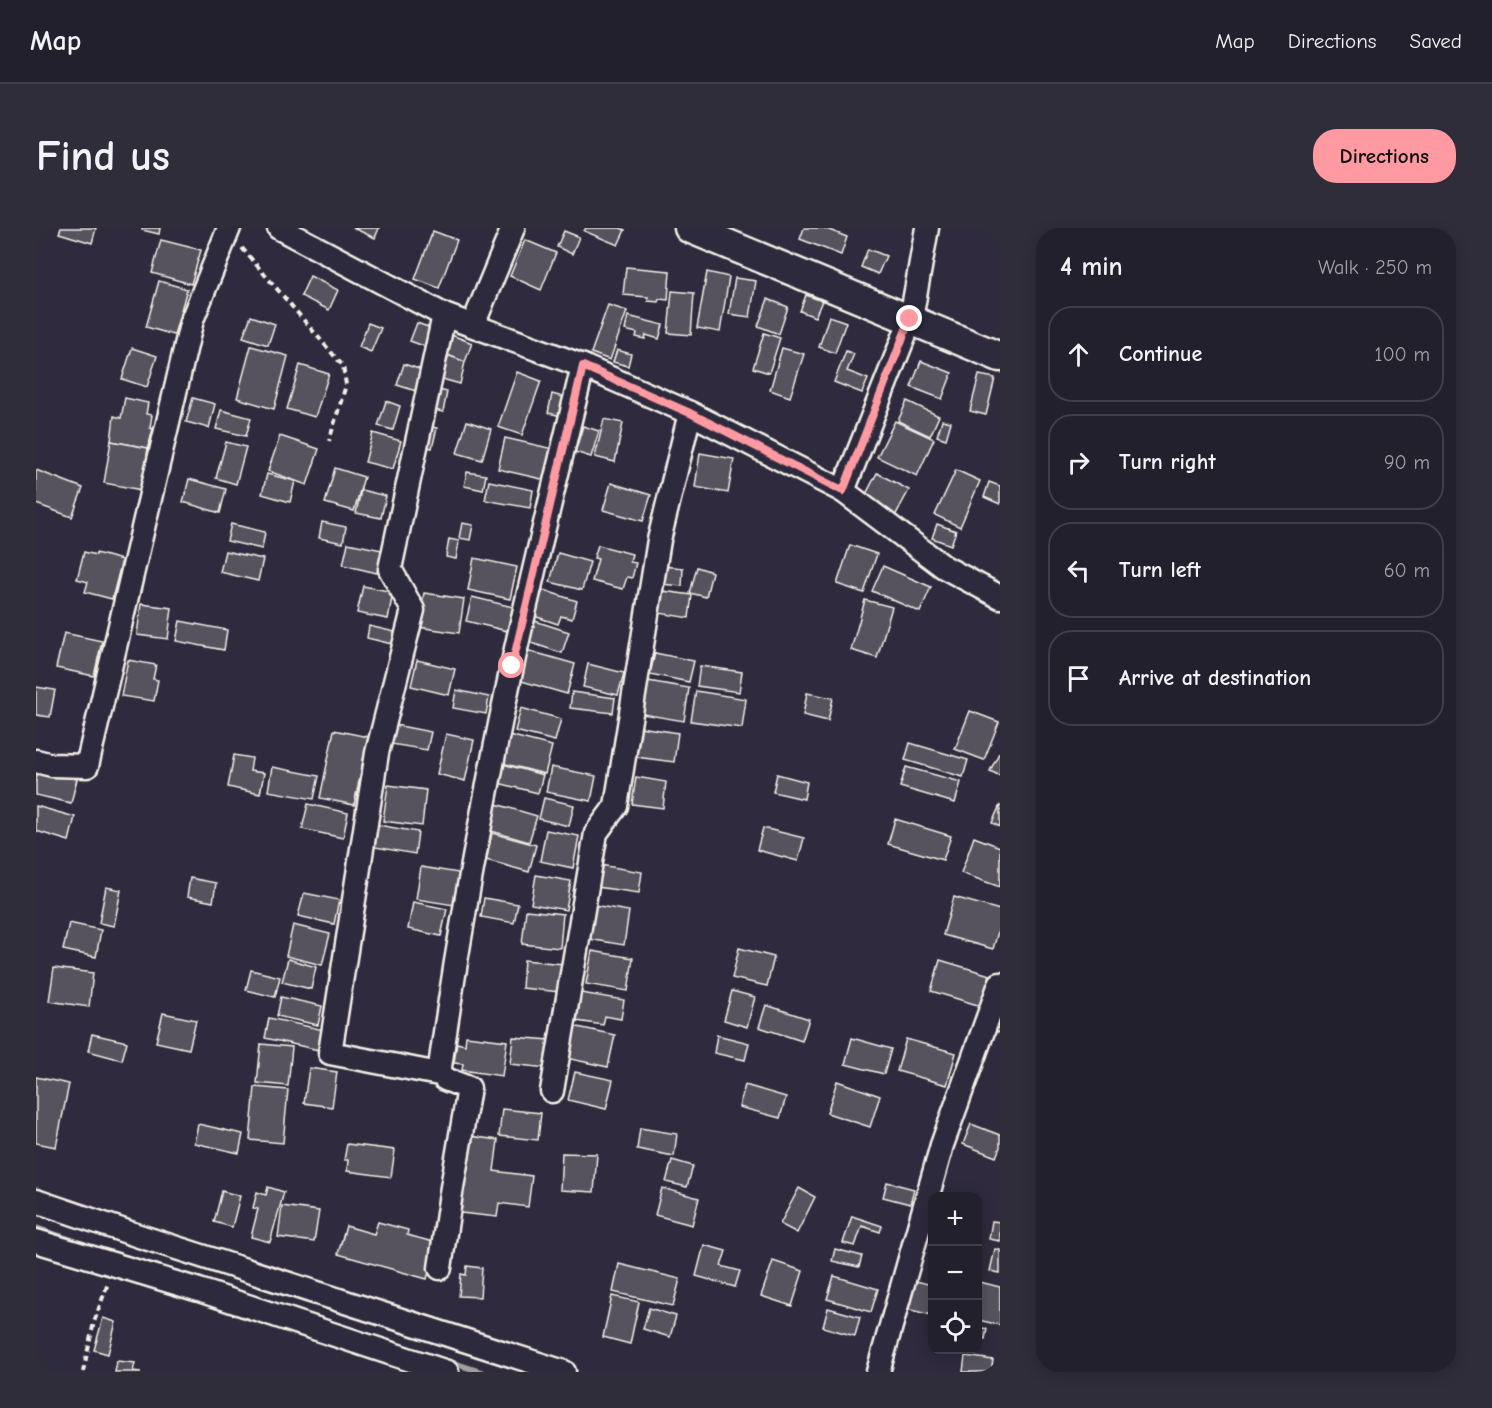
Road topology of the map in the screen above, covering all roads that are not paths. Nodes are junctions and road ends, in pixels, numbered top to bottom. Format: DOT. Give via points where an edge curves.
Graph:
graph roads {
  1 [pos="279,228"];
  2 [pos="513,228"];
  3 [pos="689,228"];
  4 [pos="927,228"];
  5 [pos="233,235"];
  6 [pos="444,315"];
  7 [pos="910,319"];
  8 [pos="473,325"];
  9 [pos="1000,357"];
  10 [pos="583,366"];
  11 [pos="690,413"];
  12 [pos="843,491"];
  13 [pos="1000,597"];
  14 [pos="36,760"];
  15 [pos="1000,984"];
  16 [pos="445,1079"];
  17 [pos="552,1091"];
  18 [pos="36,1201"];
  19 [pos="36,1240"];
  20 [pos="441,1268"];
  21 [pos="447,1372"];
  22 [pos="564,1372"];
  23 [pos="878,1372"];
  1 -- 6 [label="street"];
  2 -- 8 [label="street"];
  3 -- 7 [label="main road"];
  4 -- 7 [label="street"];
  5 -- 14 [label="street" via="192,320 87,766 52,765"];
  6 -- 8 [label="street"];
  6 -- 10 [label="street" via="390,569 413,610 377,753 330,1053 439,1074 468,889 512,666"];
  7 -- 9 [label="main road"];
  7 -- 12 [label="street"];
  8 -- 10 [label="street"];
  10 -- 11 [label="street"];
  11 -- 12 [label="street"];
  11 -- 17 [label="street" via="659,540 616,806 596,833"];
  12 -- 13 [label="street" via="944,567"];
  15 -- 23 [label="street" via="942,1145"];
  16 -- 20 [label="street" via="469,1088"];
  18 -- 22 [label="street"];
  19 -- 21 [label="street"];
}
